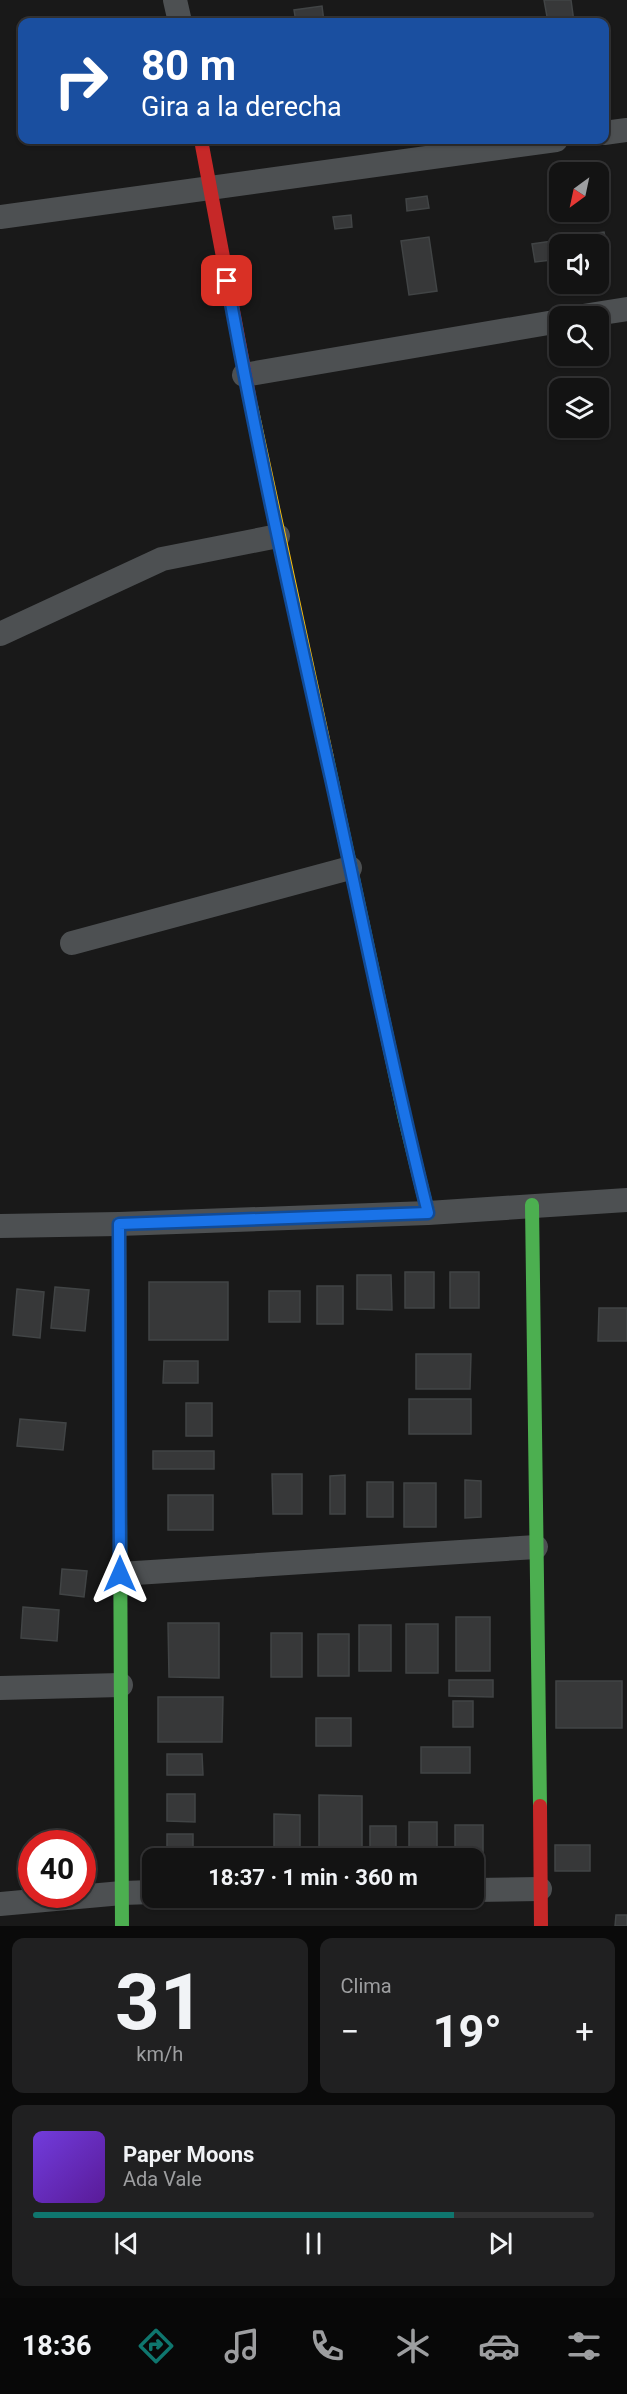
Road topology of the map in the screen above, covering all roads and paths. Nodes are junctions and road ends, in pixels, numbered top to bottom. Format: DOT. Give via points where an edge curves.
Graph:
graph roads {
  1 [pos="176,0"];
  2 [pos="179,18"];
  3 [pos="627,130"];
  4 [pos="609,132"];
  5 [pos="202,144"];
  6 [pos="527,144"];
  7 [pos="210,187"];
  8 [pos="0,217"];
  9 [pos="627,309"];
  10 [pos="609,312"];
  11 [pos="549,323"];
  12 [pos="243,375"];
  13 [pos="278,536"];
  14 [pos="0,634"];
  15 [pos="350,868"];
  16 [pos="72,943"];
  17 [pos="627,1200"];
  18 [pos="532,1205"];
  19 [pos="428,1213"];
  20 [pos="119,1224"];
  21 [pos="0,1226"];
  22 [pos="536,1547"];
  23 [pos="120,1574"];
  24 [pos="121,1685"];
  25 [pos="0,1688"];
  26 [pos="540,1889"];
  27 [pos="484,1890"];
  28 [pos="142,1892"];
  29 [pos="122,1893"];
  30 [pos="0,1904"];
  31 [pos="122,1926"];
  32 [pos="541,1926"];
  1 -- 2 [label="street"];
  3 -- 4 [label="street"];
  5 -- 7 [label="street"];
  6 -- 7 [label="street"];
  7 -- 8 [label="street"];
  7 -- 12 [label="street"];
  9 -- 10 [label="street"];
  11 -- 12 [label="street"];
  12 -- 13 [label="street"];
  13 -- 14 [label="street" via="162,560"];
  13 -- 15 [label="street"];
  15 -- 16 [label="street"];
  15 -- 19 [label="street"];
  17 -- 18 [label="street"];
  18 -- 19 [label="street"];
  18 -- 22 [label="street"];
  19 -- 20 [label="street"];
  20 -- 21 [label="street"];
  20 -- 23 [label="street"];
  22 -- 23 [label="street"];
  22 -- 26 [label="street"];
  23 -- 24 [label="street"];
  24 -- 25 [label="street"];
  24 -- 29 [label="street"];
  26 -- 27 [label="street"];
  26 -- 32 [label="street"];
  28 -- 29 [label="street"];
  29 -- 30 [label="street"];
  29 -- 31 [label="street"];
}
